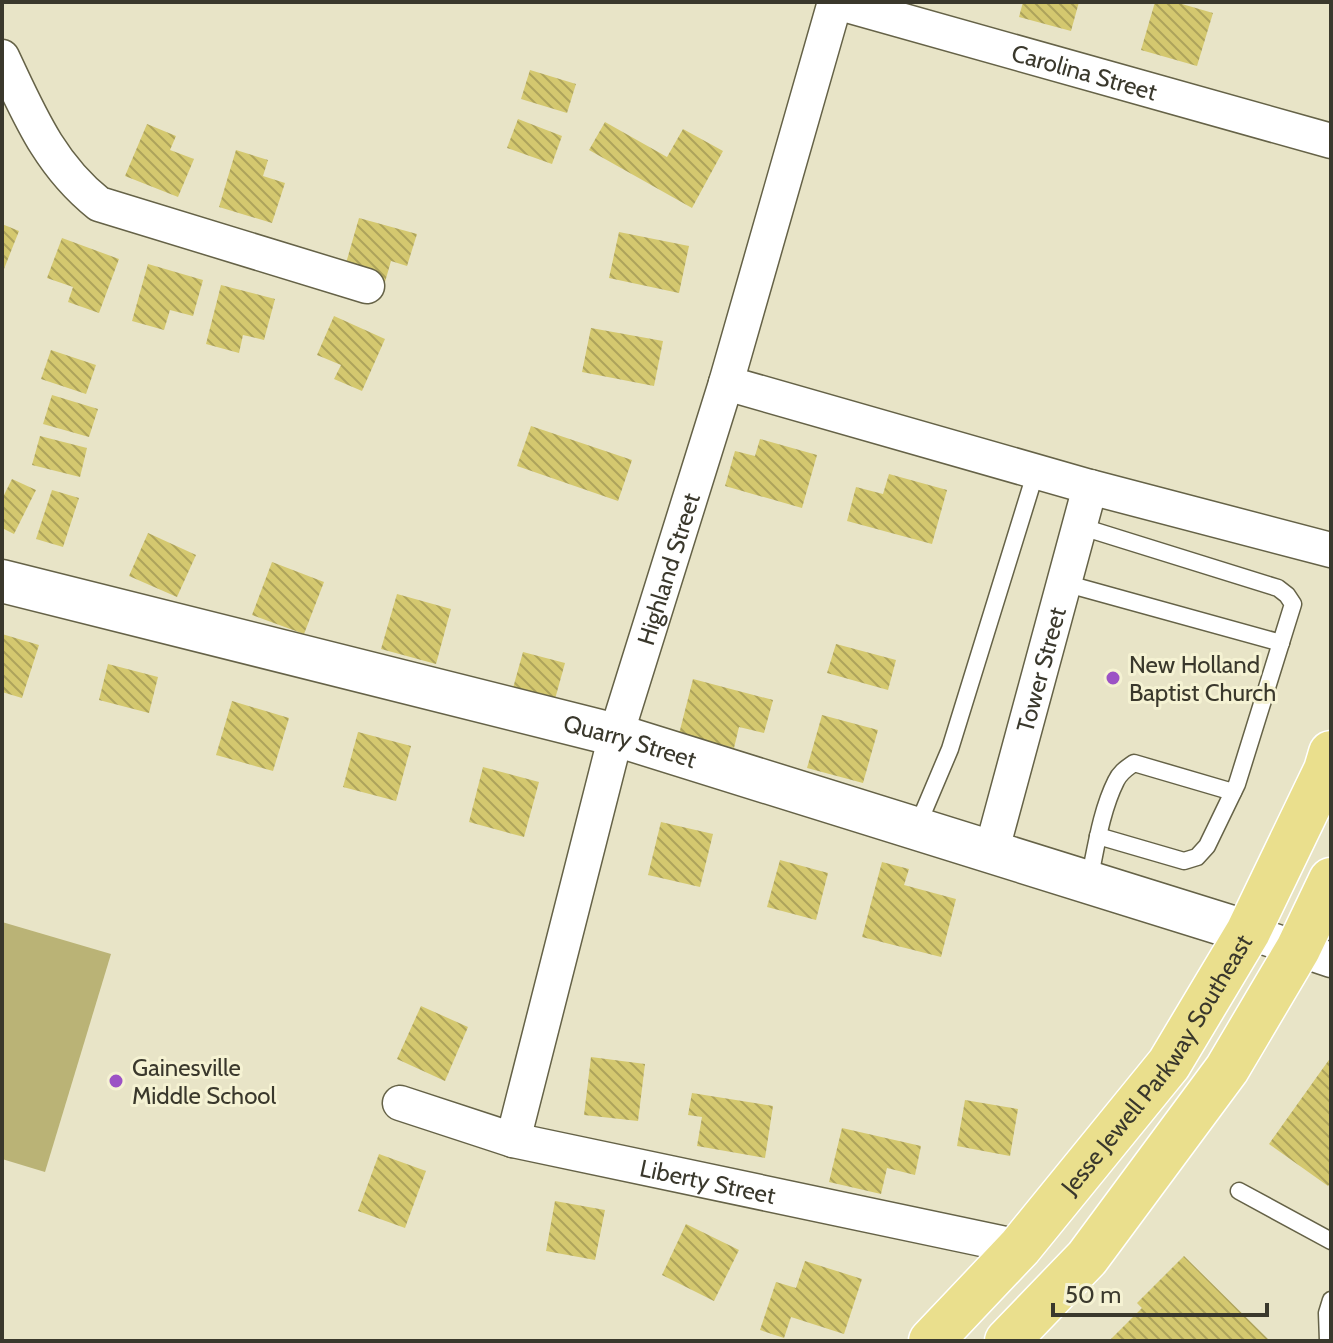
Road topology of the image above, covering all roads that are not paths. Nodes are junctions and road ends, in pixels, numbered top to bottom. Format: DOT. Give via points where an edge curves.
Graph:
graph roads {
  1 [pos="836,2"];
  2 [pos="2,57"];
  3 [pos="1331,141"];
  4 [pos="367,286"];
  5 [pos="726,383"];
  6 [pos="1036,471"];
  7 [pos="1090,487"];
  8 [pos="1079,526"];
  9 [pos="1331,550"];
  10 [pos="2,581"];
  11 [pos="1064,583"];
  12 [pos="1281,643"];
  13 [pos="616,735"];
  14 [pos="1331,753"];
  15 [pos="1233,792"];
  16 [pos="917,829"];
  17 [pos="1098,836"];
  18 [pos="991,853"];
  19 [pos="1331,880"];
  20 [pos="1089,882"];
  21 [pos="1248,932"];
  22 [pos="1315,955"];
  23 [pos="400,1103"];
  24 [pos="513,1140"];
  25 [pos="1239,1191"];
  26 [pos="1331,1241"];
  27 [pos="1020,1247"];
  28 [pos="1331,1300"];
  29 [pos="931,1341"];
  30 [pos="1007,1341"];
  31 [pos="1328,1341"];
  1 -- 3 [label="street, Carolina Street"];
  1 -- 5 [label="street, Highland Street"];
  2 -- 4 [label="street" via="53,158 99,204"];
  5 -- 6 [label="street"];
  5 -- 13 [label="street, Highland Street"];
  6 -- 7 [label="street"];
  6 -- 16 [label="lane" via="950,749"];
  7 -- 8 [label="street, Tower Street"];
  7 -- 9 [label="street"];
  8 -- 11 [label="street, Tower Street"];
  8 -- 12 [label="lane" via="1278,588 1293,604"];
  10 -- 13 [label="street, Quarry Street"];
  11 -- 12 [label="lane"];
  11 -- 18 [label="street, Tower Street"];
  12 -- 15 [label="lane"];
  13 -- 16 [label="street, Quarry Street"];
  13 -- 24 [label="street, Highland Street"];
  14 -- 21 [label="main road, Jesse Jewell Parkway Southeast"];
  15 -- 17 [label="lane" via="1197,857 1184,861"];
  15 -- 17 [label="lane" via="1134,763 1116,780"];
  16 -- 18 [label="street, Quarry Street"];
  17 -- 20 [label="lane"];
  18 -- 20 [label="street, Quarry Street"];
  19 -- 22 [label="main road"];
  20 -- 21 [label="street, Quarry Street"];
  21 -- 22 [label="street"];
  21 -- 27 [label="main road, Jesse Jewell Parkway Southeast" via="1169,1064"];
  22 -- 30 [label="main road" via="1087,1258"];
  23 -- 24 [label="street, Liberty Street"];
  24 -- 27 [label="street, Liberty Street"];
  25 -- 26 [label="lane"];
  27 -- 29 [label="main road, Jesse Jewell Parkway Southeast"];
  28 -- 31 [label="lane"];
}
